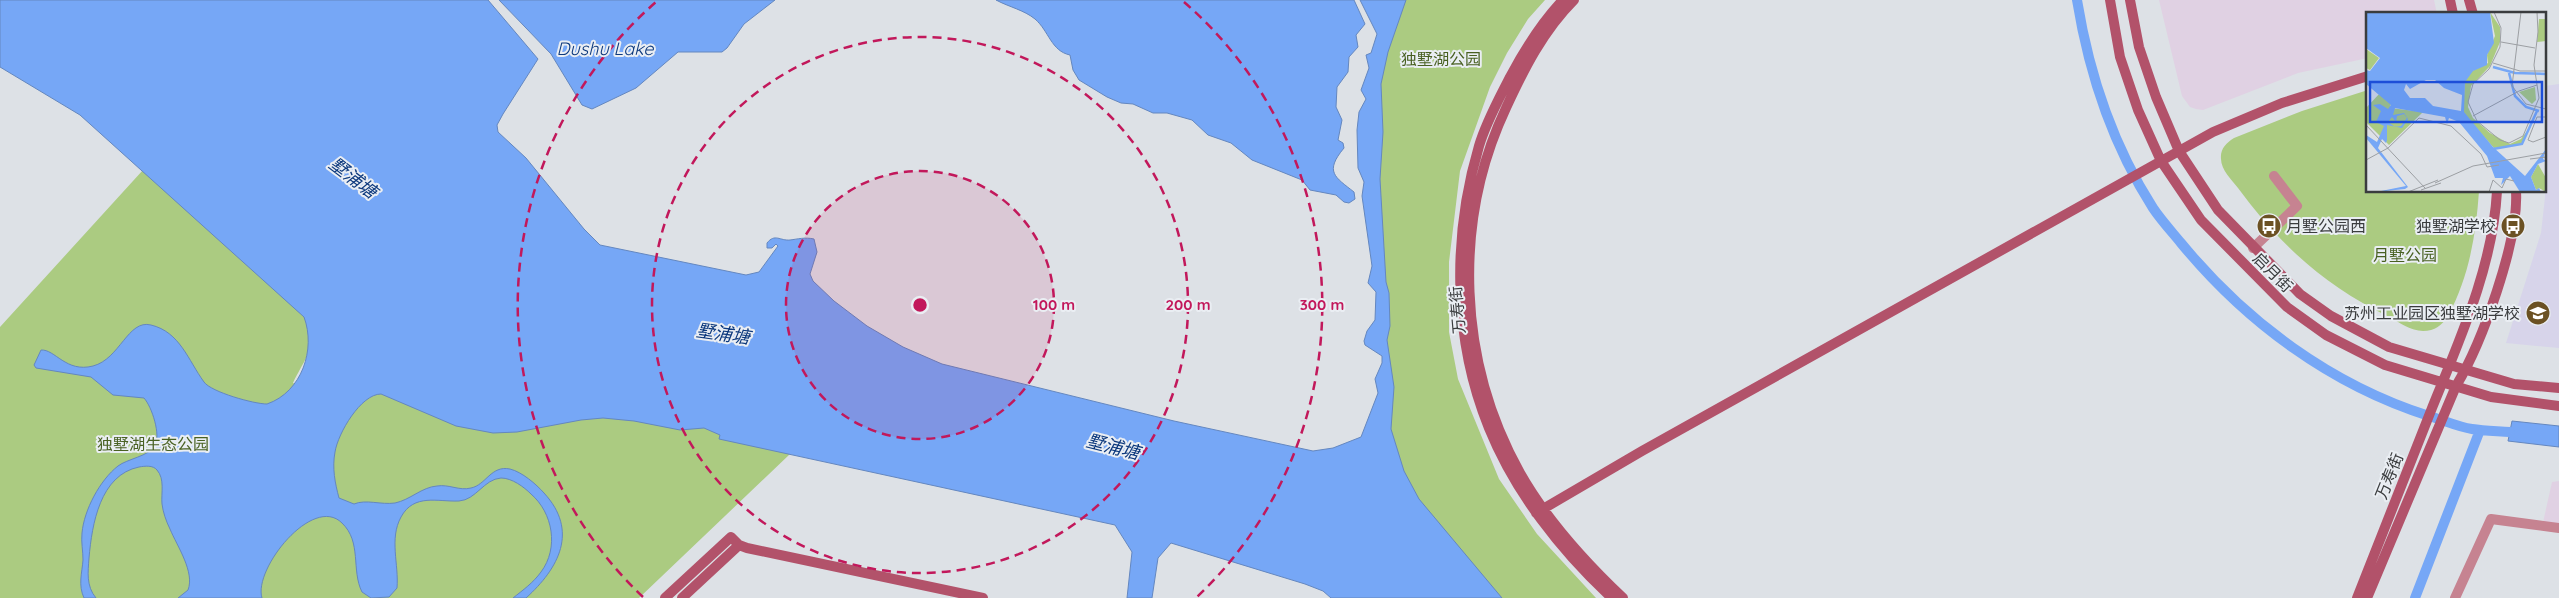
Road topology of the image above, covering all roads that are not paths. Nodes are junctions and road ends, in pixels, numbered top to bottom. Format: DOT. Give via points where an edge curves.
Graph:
graph roads {
  1 [pos="1563,0"];
  2 [pos="1574,0"];
  3 [pos="2110,0"];
  4 [pos="2130,0"];
  5 [pos="2366,77"];
  6 [pos="2180,151"];
  7 [pos="2161,161"];
  8 [pos="2274,176"];
  9 [pos="2497,192"];
  10 [pos="2516,192"];
  11 [pos="2253,248"];
  12 [pos="2451,365"];
  13 [pos="2466,370"];
  14 [pos="2444,383"];
  15 [pos="2456,386"];
  16 [pos="2559,388"];
  17 [pos="2559,406"];
  18 [pos="1540,511"];
  19 [pos="2559,528"];
  20 [pos="739,545"];
  21 [pos="665,598"];
  22 [pos="682,598"];
  23 [pos="983,598"];
  24 [pos="1612,598"];
  25 [pos="1623,598"];
  26 [pos="2357,598"];
  27 [pos="2367,598"];
  28 [pos="2455,598"];
  1 -- 18 [label="street, 万寿街" via="1532,37 1479,145 1467,198 1460,255 1460,296 1472,380 1488,428 1508,469"];
  2 -- 18 [label="street, 万寿街" via="1545,34 1528,61 1494,133 1477,196 1468,258 1470,312 1481,377 1494,419"];
  3 -- 7 [label="street, 启月街" via="2120,57 2138,110"];
  4 -- 6 [label="street, 启月街" via="2145,64"];
  5 -- 6 [label="street" via="2244,117"];
  6 -- 7 [label="street"];
  6 -- 11 [label="street, 启月街" via="2218,210"];
  7 -- 14 [label="street, 启月街" via="2201,220 2287,307 2326,335 2385,365"];
  7 -- 18 [label="street"];
  8 -- 11 [label="street" via="2297,206"];
  9 -- 12 [label="street, 万寿街" via="2487,257"];
  10 -- 13 [label="street, 万寿街" via="2512,239 2495,295"];
  11 -- 12 [label="street, 启月街" via="2300,294 2331,316 2389,347"];
  12 -- 13 [label="street, 启月街"];
  12 -- 14 [label="street, 万寿街"];
  13 -- 15 [label="street, 万寿街"];
  13 -- 16 [label="street, 启月街" via="2514,384"];
  14 -- 15 [label="street, 启月街"];
  14 -- 26 [label="street, 万寿街"];
  15 -- 17 [label="street, 启月街" via="2494,397"];
  15 -- 27 [label="street, 万寿街"];
  18 -- 24 [label="street, 万寿街"];
  18 -- 25 [label="street, 万寿街"];
  19 -- 28 [label="street" via="2492,519"];
  20 -- 21 [label="street" via="730,537"];
  20 -- 22 [label="street"];
  20 -- 23 [label="street"];
}
